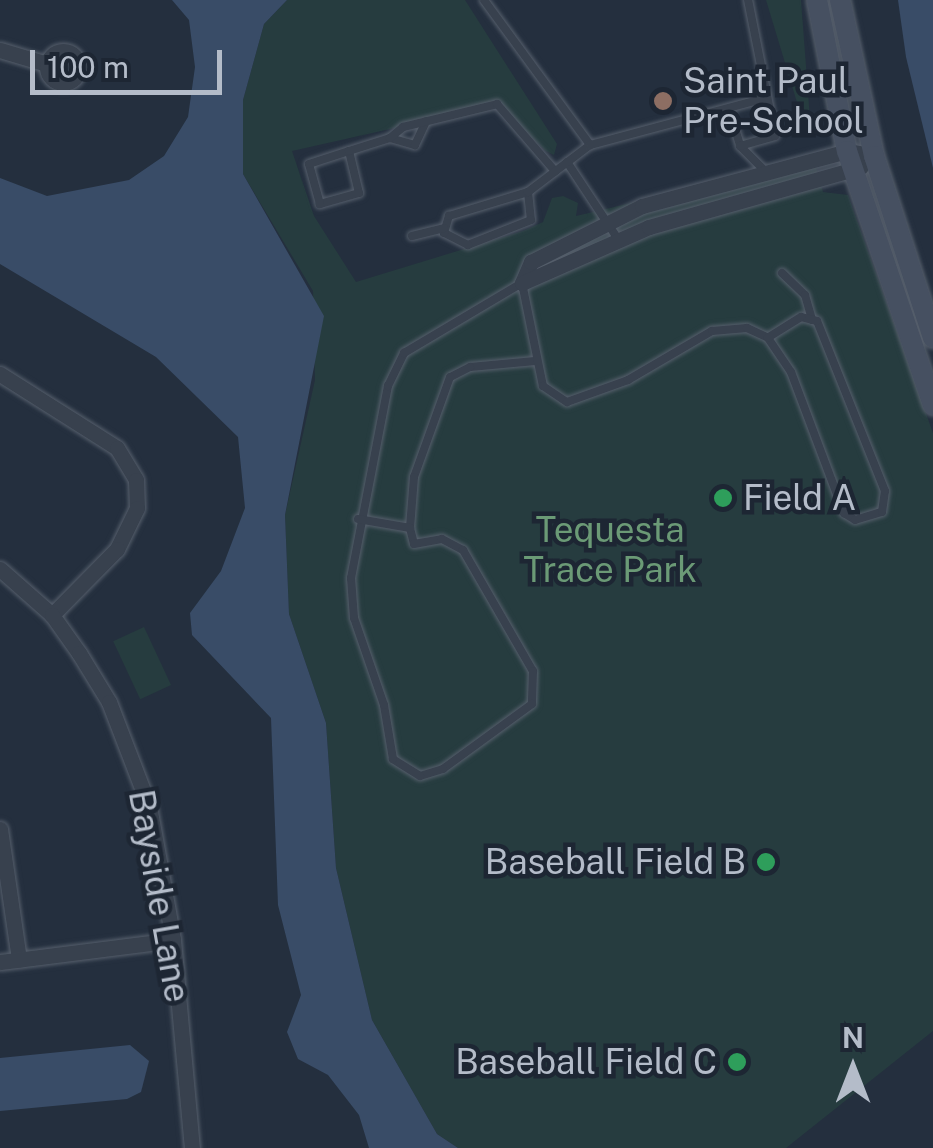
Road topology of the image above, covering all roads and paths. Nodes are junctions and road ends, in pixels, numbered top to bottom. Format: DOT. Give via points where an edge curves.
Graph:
graph roads {
  1 [pos="484,0"];
  2 [pos="748,0"];
  3 [pos="818,0"];
  4 [pos="840,0"];
  5 [pos="0,50"];
  6 [pos="47,64"];
  7 [pos="766,98"];
  8 [pos="729,108"];
  9 [pos="426,120"];
  10 [pos="390,138"];
  11 [pos="590,145"];
  12 [pos="740,146"];
  13 [pos="349,151"];
  14 [pos="847,151"];
  15 [pos="874,156"];
  16 [pos="567,162"];
  17 [pos="555,171"];
  18 [pos="766,172"];
  19 [pos="854,173"];
  20 [pos="528,192"];
  21 [pos="606,219"];
  22 [pos="444,228"];
  23 [pos="412,236"];
  24 [pos="618,239"];
  25 [pos="782,273"];
  26 [pos="522,283"];
  27 [pos="812,320"];
  28 [pos="768,338"];
  29 [pos="933,338"];
  30 [pos="535,361"];
  31 [pos="0,374"];
  32 [pos="933,404"];
  33 [pos="358,519"];
  34 [pos="410,528"];
  35 [pos="0,569"];
  36 [pos="52,615"];
  37 [pos="0,829"];
  38 [pos="172,940"];
  39 [pos="19,960"];
  40 [pos="0,962"];
  41 [pos="192,1148"];
  1 -- 11 [label="lane"];
  2 -- 7 [label="lane"];
  3 -- 14 [label="main road"];
  4 -- 15 [label="main road"];
  5 -- 6 [label="street"];
  7 -- 8 [label="lane"];
  7 -- 12 [label="lane" via="775,136"];
  8 -- 11 [label="lane"];
  8 -- 12 [label="lane"];
  9 -- 10 [label="lane"];
  9 -- 10 [label="lane" via="415,145"];
  9 -- 17 [label="lane" via="497,104"];
  10 -- 13 [label="lane"];
  11 -- 16 [label="lane"];
  12 -- 18 [label="lane"];
  13 -- 13 [label="lane" via="309,164 320,204 359,193"];
  14 -- 15 [label="street"];
  14 -- 18 [label="street"];
  14 -- 19 [label="main road"];
  15 -- 19 [label="street"];
  15 -- 29 [label="main road"];
  16 -- 17 [label="lane"];
  16 -- 21 [label="lane"];
  17 -- 20 [label="lane"];
  18 -- 21 [label="street"];
  19 -- 24 [label="street"];
  19 -- 32 [label="main road"];
  20 -- 22 [label="lane" via="449,216"];
  20 -- 22 [label="lane" via="530,220 468,245 449,240"];
  21 -- 24 [label="lane"];
  21 -- 26 [label="street" via="531,262"];
  22 -- 23 [label="lane"];
  24 -- 26 [label="street"];
  25 -- 27 [label="lane" via="805,295"];
  26 -- 30 [label="lane"];
  26 -- 33 [label="lane" via="404,353 388,386"];
  27 -- 28 [label="lane" via="801,318"];
  27 -- 28 [label="lane" via="885,492 882,512 855,520 844,513 790,372"];
  28 -- 30 [label="lane" via="746,328 712,331 628,380 568,402 543,386"];
  30 -- 34 [label="lane" via="470,368 450,378 414,477"];
  31 -- 36 [label="street" via="117,448 136,480 137,508 117,550"];
  33 -- 34 [label="lane"];
  33 -- 34 [label="lane" via="354,618 384,706 393,759 420,776 443,769 532,704 535,686 463,550 442,538 414,544"];
  35 -- 36 [label="street, Bayside Lane"];
  36 -- 38 [label="street, Bayside Lane" via="110,702 132,755 150,806"];
  37 -- 39 [label="street"];
  38 -- 39 [label="street"];
  38 -- 41 [label="street, Bayside Lane"];
  39 -- 40 [label="street"];
}
